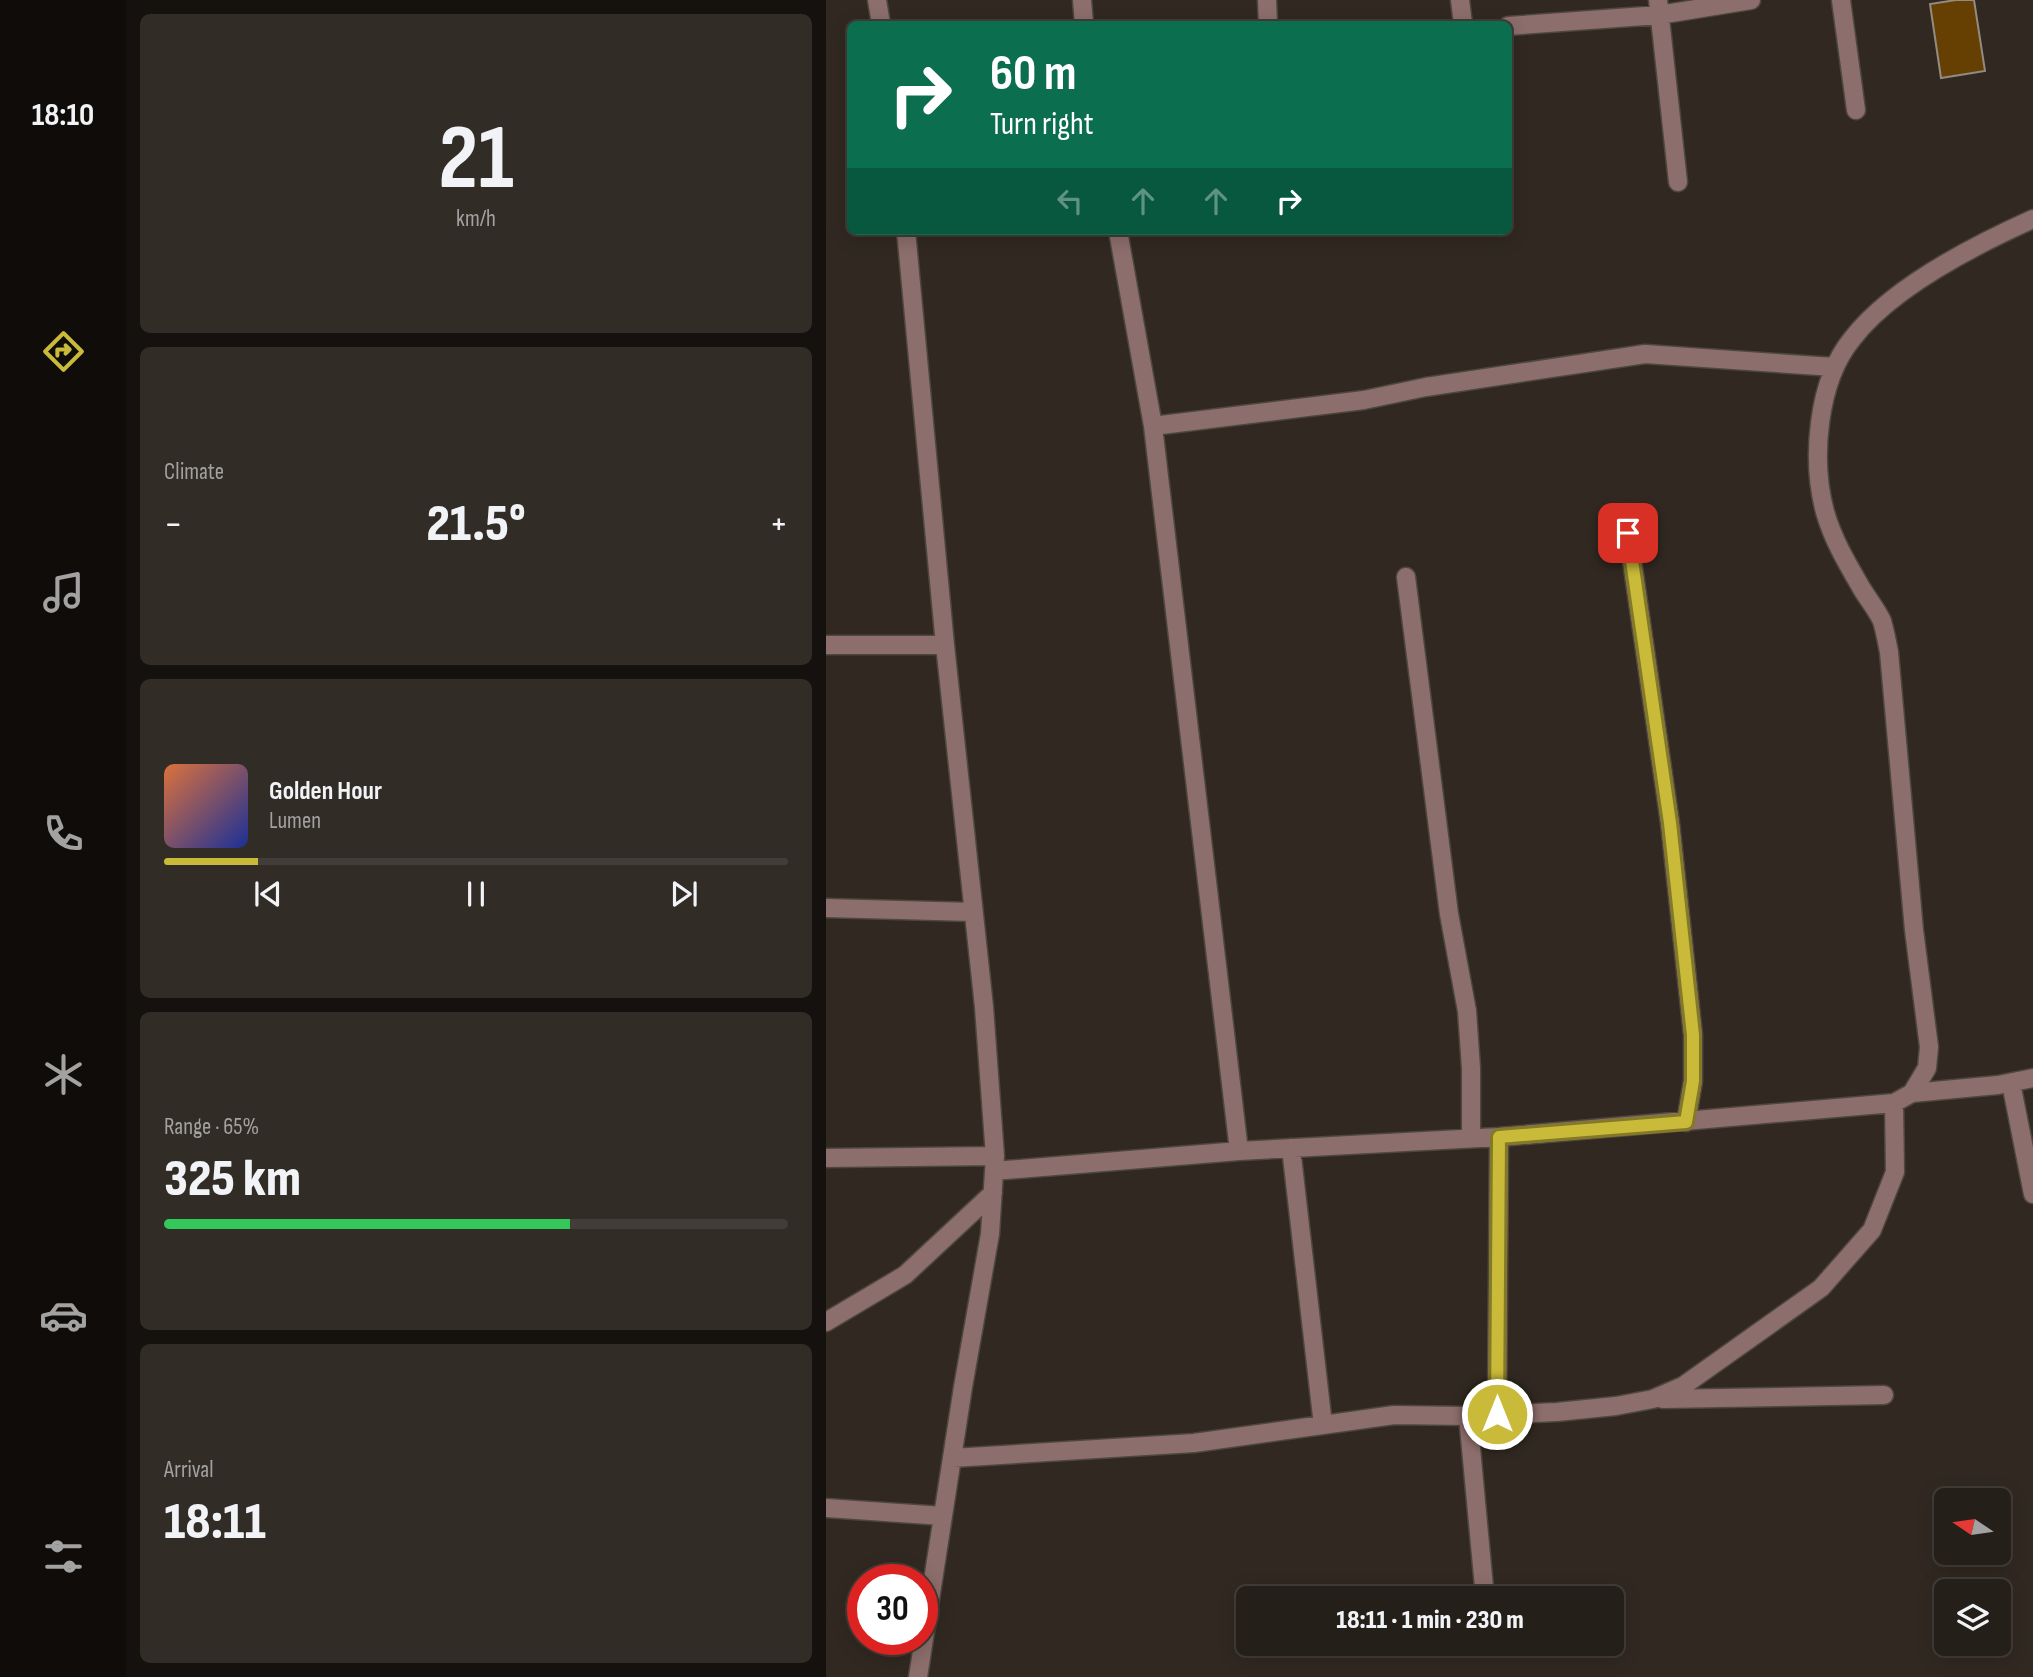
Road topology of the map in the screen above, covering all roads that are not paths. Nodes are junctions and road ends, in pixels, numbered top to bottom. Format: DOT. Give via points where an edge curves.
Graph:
graph roads {
  1 [pos="877,0"];
  2 [pos="1082,0"];
  3 [pos="1267,0"];
  4 [pos="1460,0"];
  5 [pos="1751,0"];
  6 [pos="1840,0"];
  7 [pos="1659,7"];
  8 [pos="880,21"];
  9 [pos="1084,21"];
  10 [pos="1268,21"];
  11 [pos="1463,21"];
  12 [pos="1512,25"];
  13 [pos="1856,110"];
  14 [pos="1678,182"];
  15 [pos="2033,219"];
  16 [pos="906,235"];
  17 [pos="1119,235"];
  18 [pos="1834,367"];
  19 [pos="1153,426"];
  20 [pos="1628,533"];
  21 [pos="1406,577"];
  22 [pos="826,645"];
  23 [pos="944,645"];
  24 [pos="826,908"];
  25 [pos="972,912"];
  26 [pos="2033,1078"];
  27 [pos="2011,1083"];
  28 [pos="1912,1093"];
  29 [pos="1894,1103"];
  30 [pos="1686,1122"];
  31 [pos="1499,1137"];
  32 [pos="1471,1138"];
  33 [pos="1292,1148"];
  34 [pos="1239,1151"];
  35 [pos="826,1157"];
  36 [pos="994,1164"];
  37 [pos="993,1193"];
  38 [pos="2033,1194"];
  39 [pos="826,1322"];
  40 [pos="1884,1395"];
  41 [pos="1653,1399"];
  42 [pos="1497,1414"];
  43 [pos="1468,1416"];
  44 [pos="1323,1425"];
  45 [pos="952,1458"];
  46 [pos="826,1508"];
  47 [pos="943,1516"];
  48 [pos="1484,1586"];
  49 [pos="918,1677"];
  1 -- 8 [label="street"];
  2 -- 9 [label="street"];
  3 -- 10 [label="street"];
  4 -- 11 [label="street"];
  5 -- 7 [label="street"];
  6 -- 13 [label="street"];
  7 -- 12 [label="street"];
  7 -- 14 [label="street"];
  15 -- 18 [label="street" via="1942,267 1891,301 1852,338"];
  16 -- 23 [label="street"];
  17 -- 19 [label="street"];
  18 -- 19 [label="street" via="1645,354 1364,400"];
  18 -- 28 [label="street" via="1819,421 1818,460 1825,512 1839,550 1881,619 1889,652 1929,1047 1927,1068"];
  19 -- 34 [label="street"];
  20 -- 30 [label="street" via="1670,823 1693,1035 1693,1081"];
  21 -- 32 [label="street" via="1449,914 1467,1011"];
  22 -- 23 [label="street"];
  23 -- 25 [label="street"];
  24 -- 25 [label="street"];
  25 -- 36 [label="street" via="985,1007"];
  26 -- 27 [label="street"];
  27 -- 28 [label="street"];
  27 -- 38 [label="street"];
  28 -- 29 [label="street"];
  29 -- 30 [label="street"];
  29 -- 41 [label="street" via="1895,1172 1872,1230 1821,1288 1683,1386"];
  30 -- 31 [label="street"];
  31 -- 32 [label="street"];
  31 -- 42 [label="street"];
  32 -- 33 [label="street"];
  33 -- 34 [label="street"];
  33 -- 44 [label="street"];
  34 -- 36 [label="street"];
  35 -- 36 [label="street"];
  36 -- 37 [label="street"];
  37 -- 39 [label="street" via="905,1275"];
  37 -- 45 [label="street"];
  40 -- 41 [label="street"];
  41 -- 42 [label="street" via="1557,1412"];
  42 -- 43 [label="street"];
  43 -- 44 [label="street" via="1394,1415"];
  43 -- 48 [label="street"];
  44 -- 45 [label="street" via="1194,1443"];
  45 -- 47 [label="street"];
  46 -- 47 [label="street"];
  47 -- 49 [label="street"];
}
